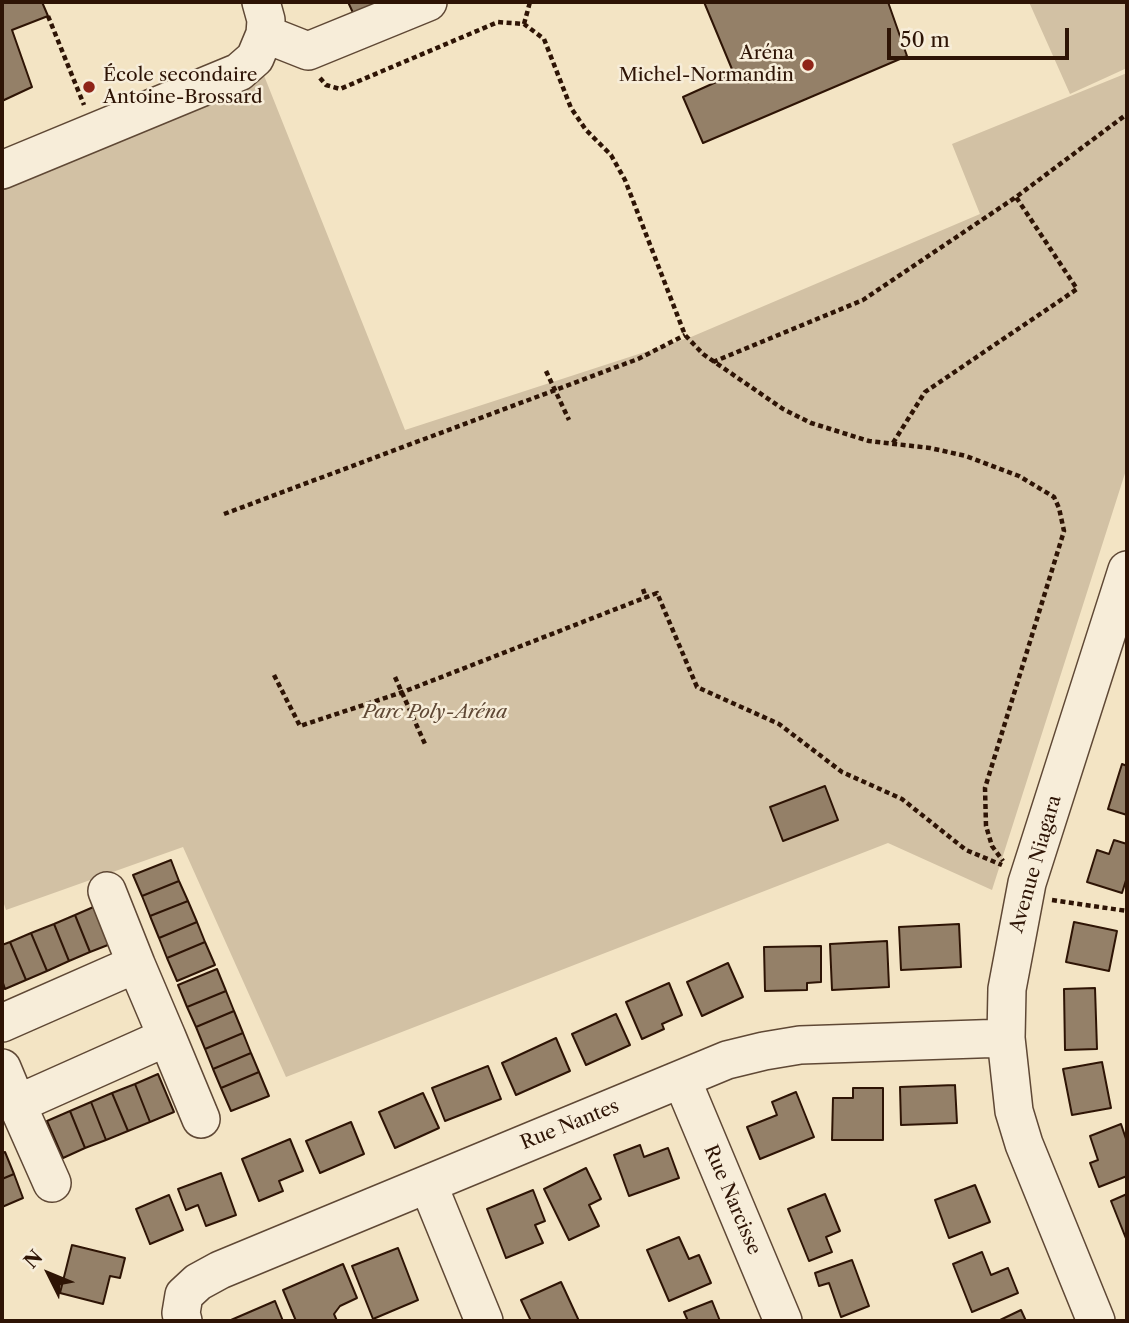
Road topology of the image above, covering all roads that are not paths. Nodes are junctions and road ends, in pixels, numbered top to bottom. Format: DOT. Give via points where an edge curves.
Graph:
graph roads {
  1 [pos="428,2"];
  2 [pos="263,18"];
  3 [pos="2,170"];
  4 [pos="1127,570"];
  5 [pos="107,891"];
  6 [pos="136,964"];
  7 [pos="2,1023"];
  8 [pos="167,1037"];
  9 [pos="1006,1038"];
  10 [pos="2,1068"];
  11 [pos="682,1080"];
  12 [pos="17,1104"];
  13 [pos="201,1119"];
  14 [pos="52,1183"];
  15 [pos="428,1184"];
  16 [pos="183,1321"];
  17 [pos="484,1321"];
  18 [pos="783,1321"];
  19 [pos="1096,1321"];
  1 -- 2 [label="street" via="308,51"];
  2 -- 3 [label="street" via="255,58 239,72"];
  4 -- 9 [label="street, Avenue Niagara" via="1017,875"];
  5 -- 6 [label="street"];
  6 -- 7 [label="street"];
  6 -- 8 [label="street"];
  8 -- 12 [label="street"];
  8 -- 13 [label="street"];
  9 -- 11 [label="street, Rue Nantes" via="800,1045 727,1060"];
  9 -- 19 [label="street, Avenue Niagara" via="1014,1111 1024,1144"];
  10 -- 12 [label="street"];
  11 -- 15 [label="street, Rue Nantes"];
  11 -- 18 [label="street, Rue Narcisse"];
  12 -- 14 [label="street"];
  15 -- 16 [label="street, Rue Nantes" via="198,1282 184,1295"];
  15 -- 17 [label="street"];
}
